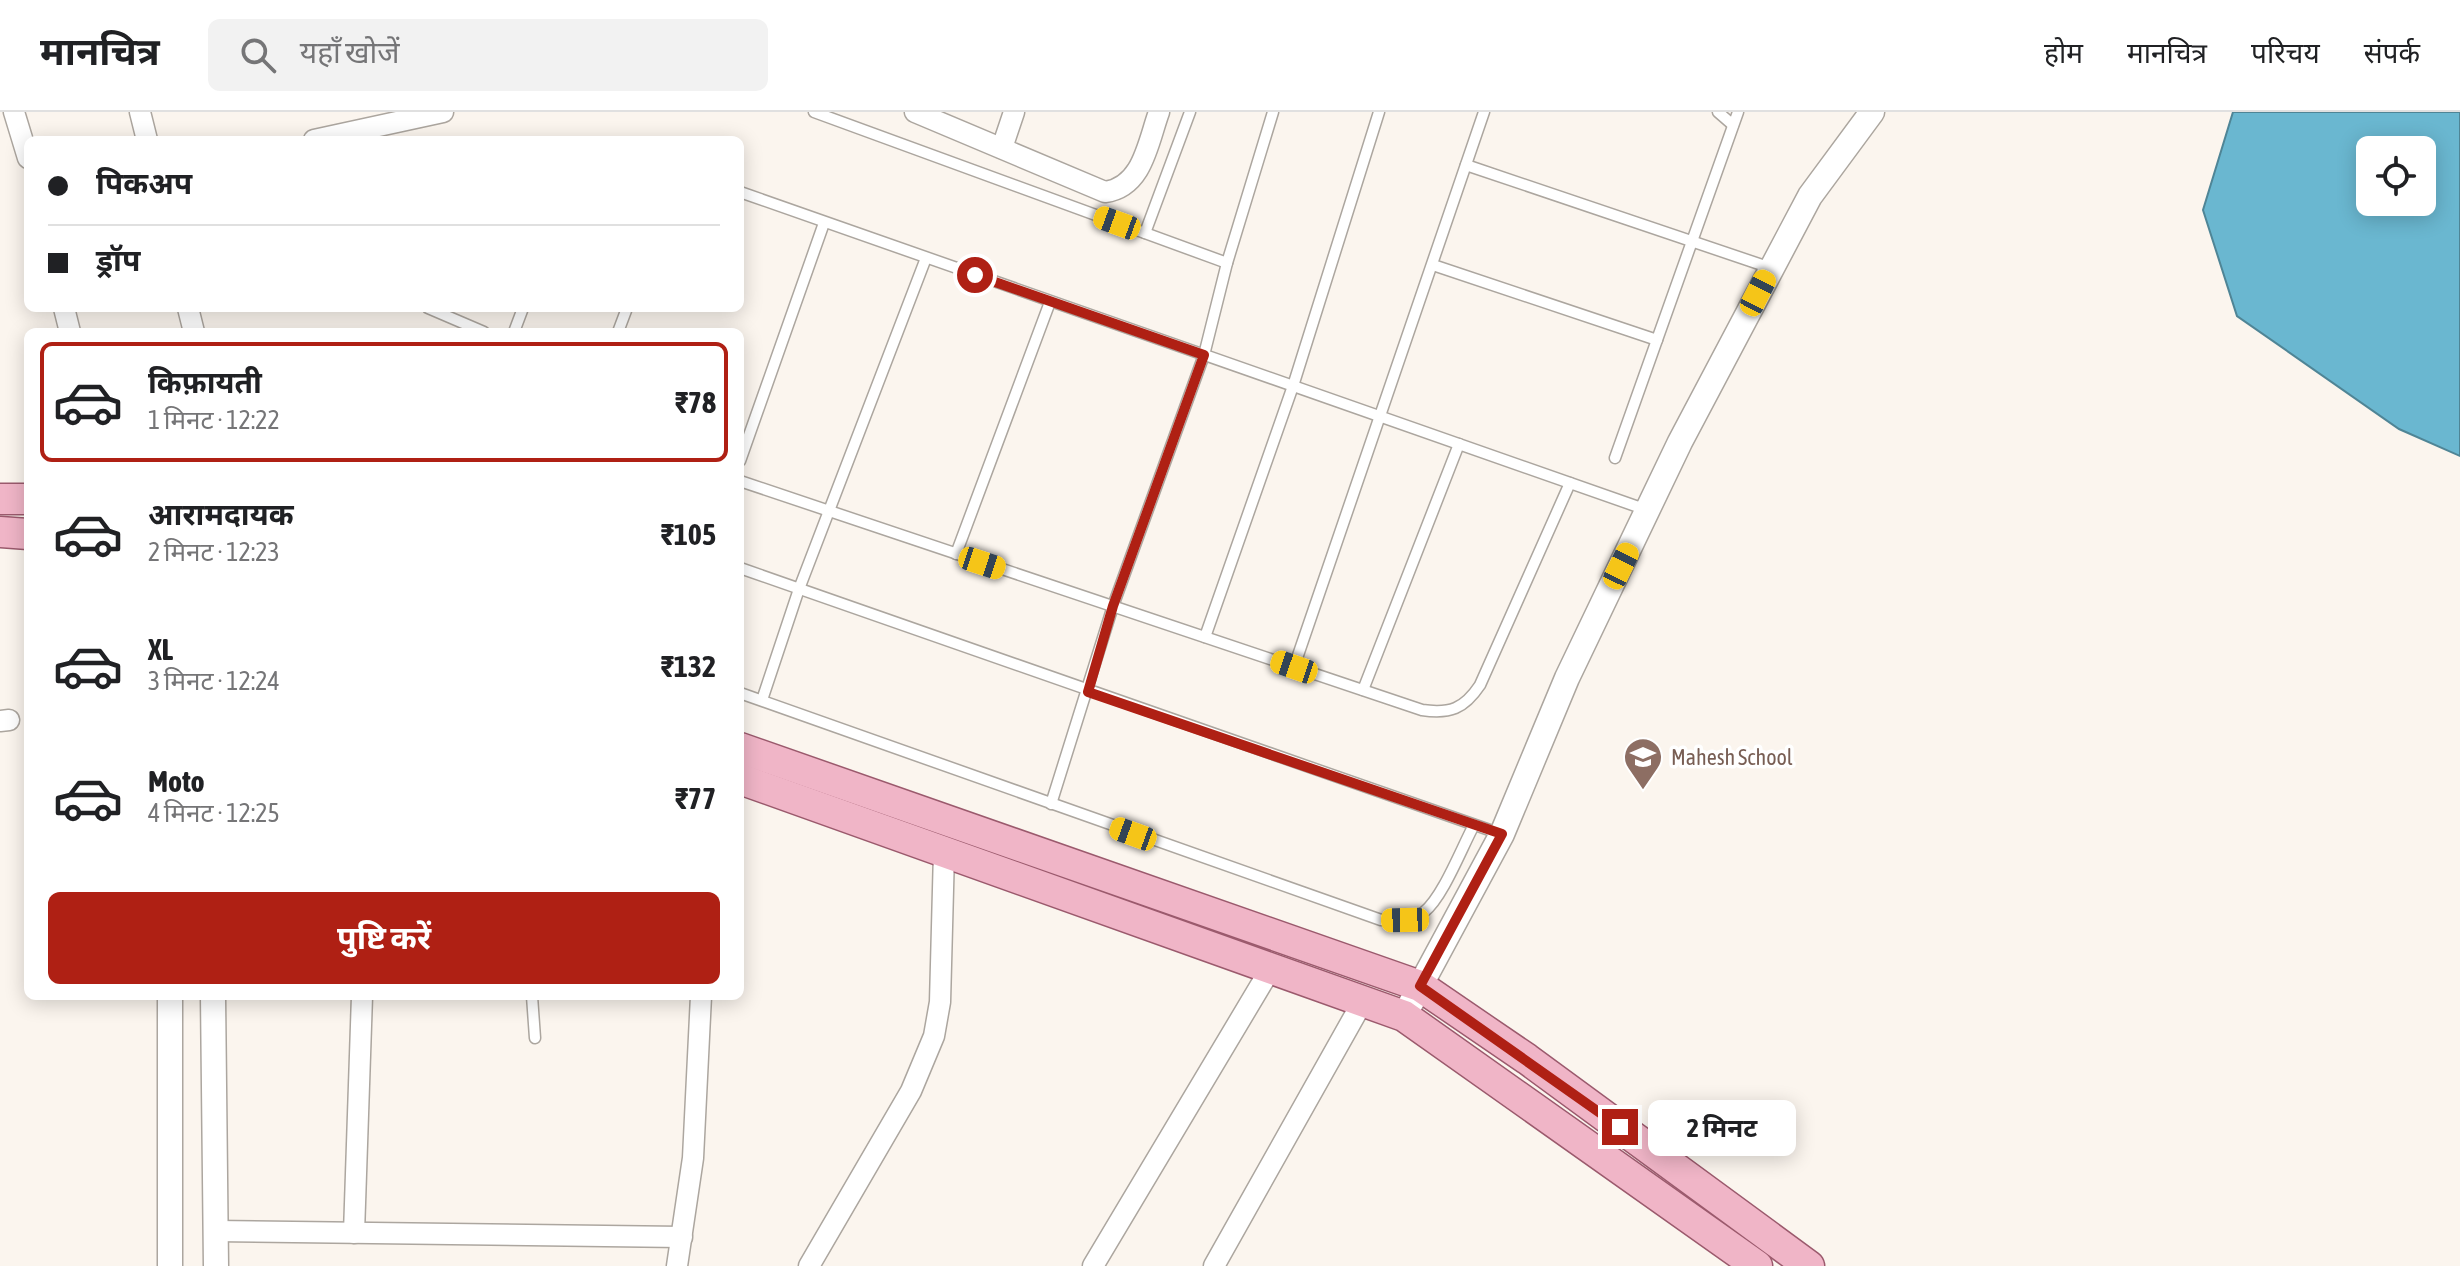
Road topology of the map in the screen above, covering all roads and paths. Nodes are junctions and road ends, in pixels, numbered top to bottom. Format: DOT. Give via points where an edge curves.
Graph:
graph roads {
  1 [pos="14,112"];
  2 [pos="140,112"];
  3 [pos="443,112"];
  4 [pos="814,112"];
  5 [pos="915,112"];
  6 [pos="1014,112"];
  7 [pos="1159,112"];
  8 [pos="1190,112"];
  9 [pos="1273,112"];
  10 [pos="1379,112"];
  11 [pos="1484,112"];
  12 [pos="1718,112"];
  13 [pos="1738,112"];
  14 [pos="1872,112"];
  15 [pos="413,115"];
  16 [pos="1733,125"];
  17 [pos="146,136"];
  18 [pos="330,136"];
  19 [pos="24,145"];
  20 [pos="1002,148"];
  21 [pos="1466,165"];
  22 [pos="744,193"];
  23 [pos="824,223"];
  24 [pos="1145,233"];
  25 [pos="1693,239"];
  26 [pos="926,258"];
  27 [pos="1227,263"];
  28 [pos="1433,265"];
  29 [pos="1771,268"];
  30 [pos="1050,302"];
  31 [pos="437,312"];
  32 [pos="475,328"];
  33 [pos="1657,340"];
  34 [pos="1204,355"];
  35 [pos="1293,386"];
  36 [pos="1381,417"];
  37 [pos="1459,444"];
  38 [pos="744,450"];
  39 [pos="1615,458"];
  40 [pos="744,482"];
  41 [pos="1570,483"];
  42 [pos="0,499"];
  43 [pos="24,499"];
  44 [pos="1647,510"];
  45 [pos="830,512"];
  46 [pos="0,532"];
  47 [pos="24,534"];
  48 [pos="956,554"];
  49 [pos="744,569"];
  50 [pos="799,589"];
  51 [pos="1113,606"];
  52 [pos="1205,637"];
  53 [pos="1294,667"];
  54 [pos="1363,690"];
  55 [pos="1088,692"];
  56 [pos="744,694"];
  57 [pos="762,700"];
  58 [pos="744,749"];
  59 [pos="744,788"];
  60 [pos="1051,804"];
  61 [pos="1474,825"];
  62 [pos="1502,834"];
  63 [pos="944,852"];
  64 [pos="1271,968"];
  65 [pos="1420,986"];
  66 [pos="213,1000"];
  67 [pos="362,1000"];
  68 [pos="532,1000"];
  69 [pos="701,1000"];
  70 [pos="1363,1001"];
  71 [pos="170,1002"];
  72 [pos="1404,1016"];
  73 [pos="535,1038"];
  74 [pos="215,1231"];
  75 [pos="354,1233"];
  76 [pos="682,1237"];
  77 [pos="1740,1261"];
  78 [pos="170,1266"];
  79 [pos="216,1266"];
  80 [pos="677,1266"];
  81 [pos="809,1266"];
  82 [pos="1093,1266"];
  83 [pos="1214,1266"];
  84 [pos="1809,1266"];
  1 -- 19 [label="street"];
  2 -- 17 [label="street"];
  3 -- 15 [label="street"];
  4 -- 24 [label="lane"];
  5 -- 20 [label="street"];
  6 -- 20 [label="street"];
  7 -- 20 [label="street" via="1136,174 1114,191 1094,189"];
  8 -- 24 [label="lane"];
  9 -- 27 [label="lane"];
  10 -- 35 [label="lane"];
  11 -- 21 [label="lane"];
  12 -- 16 [label="lane"];
  13 -- 16 [label="lane"];
  14 -- 29 [label="street" via="1810,196"];
  15 -- 18 [label="street"];
  16 -- 25 [label="lane"];
  21 -- 25 [label="lane"];
  21 -- 28 [label="lane"];
  22 -- 23 [label="lane"];
  23 -- 26 [label="lane"];
  23 -- 38 [label="lane"];
  24 -- 27 [label="lane"];
  25 -- 29 [label="lane"];
  25 -- 33 [label="lane"];
  26 -- 30 [label="lane"];
  26 -- 45 [label="lane"];
  27 -- 34 [label="lane"];
  28 -- 33 [label="lane"];
  28 -- 36 [label="lane"];
  29 -- 44 [label="street"];
  30 -- 34 [label="lane"];
  30 -- 48 [label="lane"];
  31 -- 32 [label="lane"];
  33 -- 39 [label="lane"];
  34 -- 35 [label="lane"];
  34 -- 51 [label="lane"];
  35 -- 36 [label="lane"];
  35 -- 52 [label="lane"];
  36 -- 37 [label="lane"];
  36 -- 53 [label="lane"];
  37 -- 41 [label="lane"];
  37 -- 54 [label="lane"];
  40 -- 45 [label="lane"];
  41 -- 44 [label="lane"];
  41 -- 54 [label="lane" via="1470,701 1443,713"];
  42 -- 43 [label="main road"];
  44 -- 62 [label="street" via="1567,678"];
  45 -- 48 [label="lane"];
  45 -- 50 [label="lane"];
  46 -- 47 [label="main road"];
  48 -- 51 [label="lane"];
  49 -- 50 [label="lane"];
  50 -- 55 [label="lane"];
  50 -- 57 [label="lane"];
  51 -- 52 [label="lane"];
  51 -- 55 [label="lane"];
  52 -- 53 [label="lane"];
  53 -- 54 [label="lane"];
  55 -- 60 [label="lane"];
  55 -- 61 [label="lane"];
  56 -- 57 [label="lane"];
  57 -- 60 [label="lane"];
  58 -- 65 [label="main road"];
  59 -- 63 [label="main road"];
  60 -- 61 [label="lane" via="1381,920 1405,920 1424,912"];
  61 -- 62 [label="lane"];
  62 -- 65 [label="street"];
  63 -- 64 [label="main road"];
  63 -- 81 [label="street" via="940,1002 930,1047 911,1091"];
  64 -- 70 [label="main road"];
  64 -- 82 [label="street"];
  65 -- 72 [label="street"];
  65 -- 84 [label="main road"];
  66 -- 74 [label="street"];
  67 -- 75 [label="street"];
  68 -- 73 [label="lane"];
  69 -- 76 [label="street" via="693,1158"];
  70 -- 72 [label="main road"];
  70 -- 83 [label="street"];
  71 -- 78 [label="street"];
  72 -- 77 [label="main road"];
  74 -- 75 [label="street"];
  74 -- 79 [label="street"];
  75 -- 76 [label="street"];
  76 -- 80 [label="street"];
}
